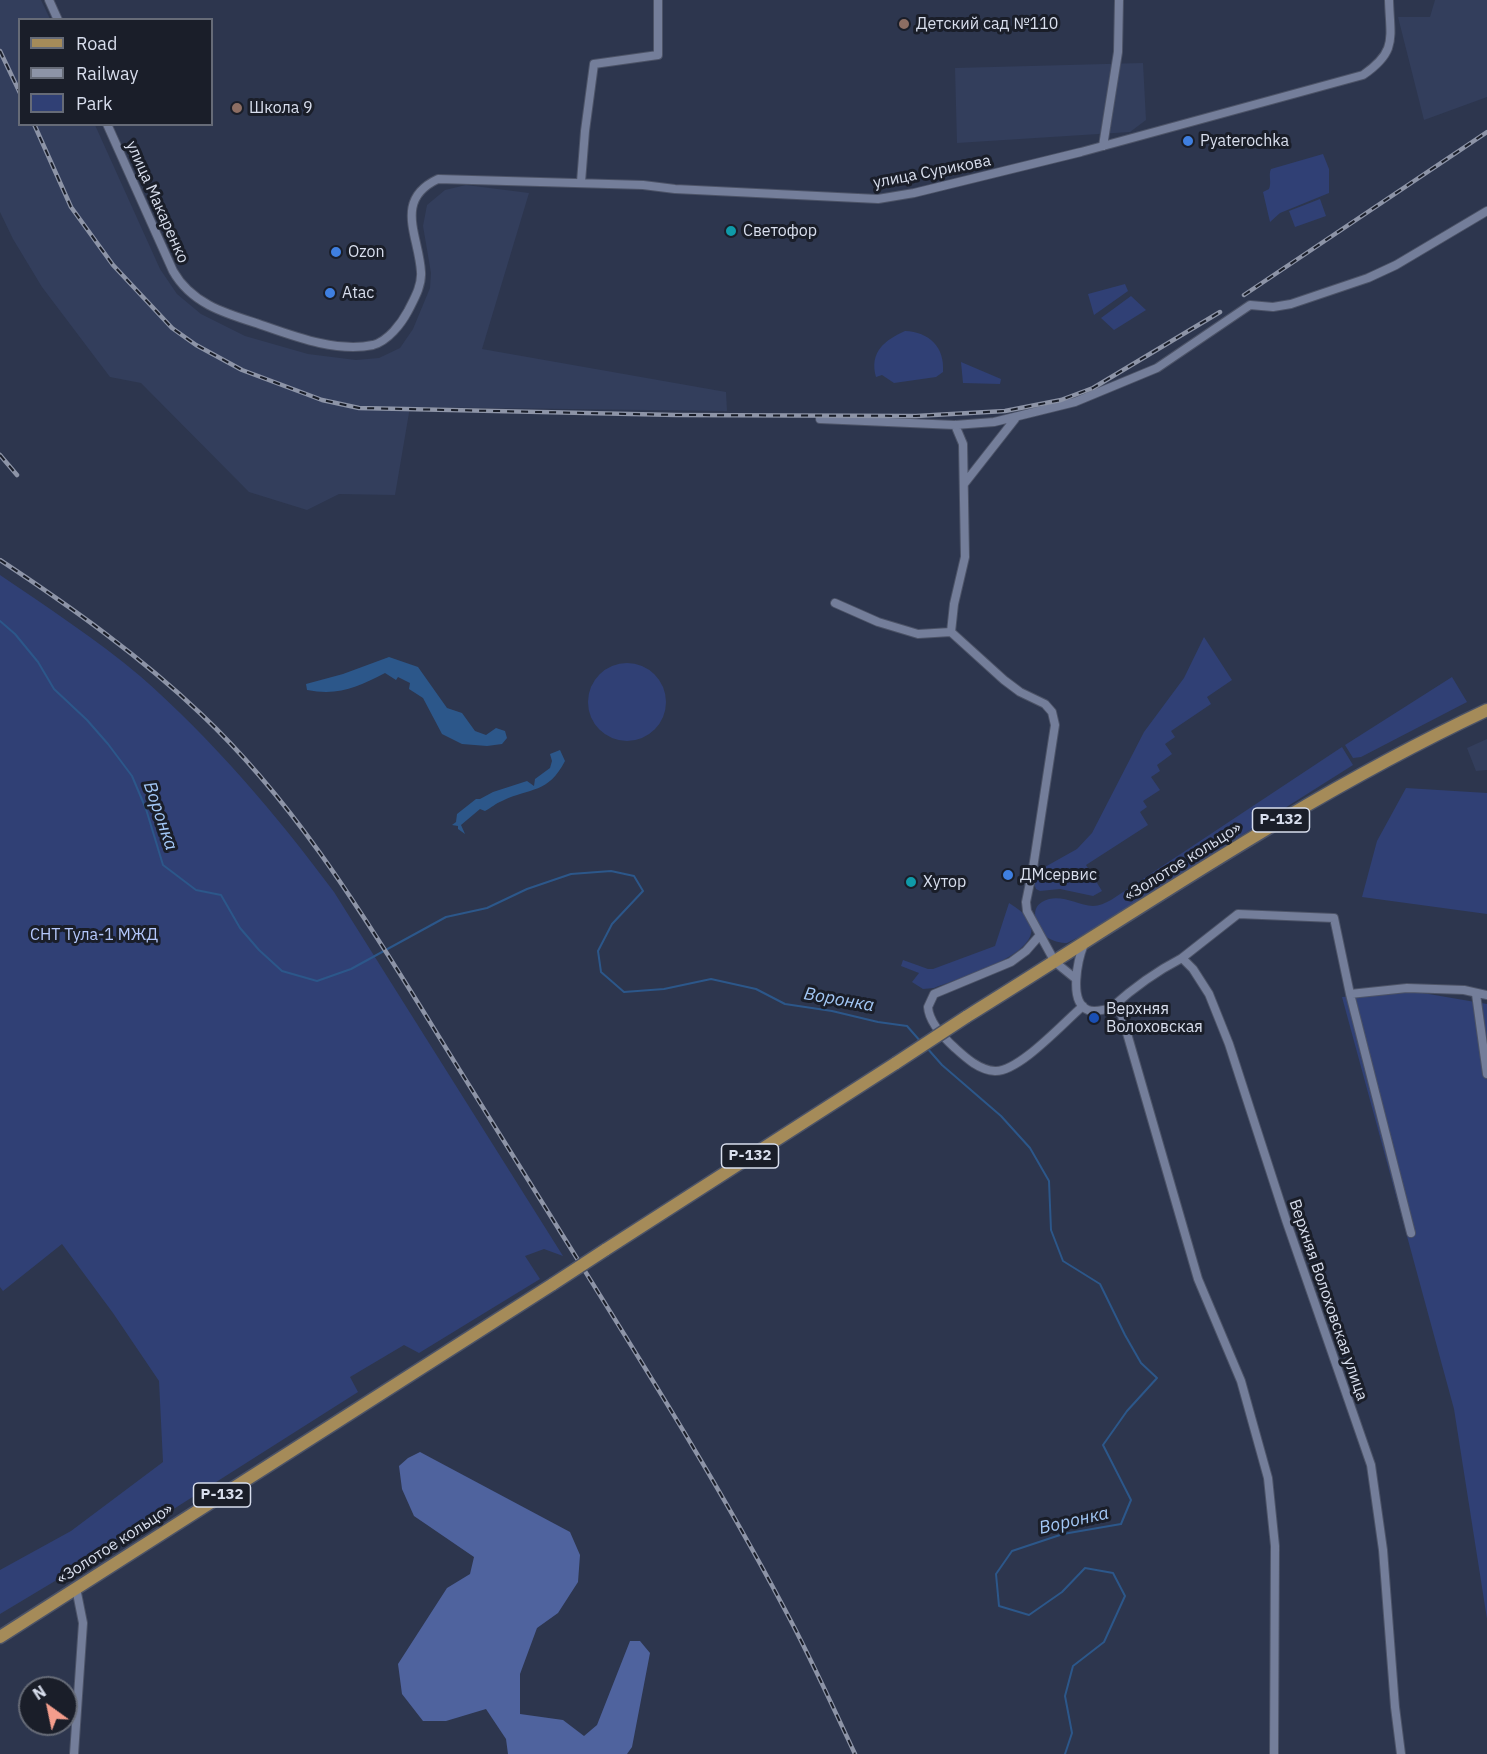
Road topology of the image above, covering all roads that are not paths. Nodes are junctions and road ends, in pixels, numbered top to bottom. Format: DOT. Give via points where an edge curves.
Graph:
graph roads {
  1 [pos="49,0"];
  2 [pos="658,0"];
  3 [pos="1119,0"];
  4 [pos="1389,0"];
  5 [pos="57,18"];
  6 [pos="108,126"];
  7 [pos="1103,146"];
  8 [pos="438,179"];
  9 [pos="581,182"];
  10 [pos="1487,211"];
  11 [pos="1015,418"];
  12 [pos="820,419"];
  13 [pos="955,424"];
  14 [pos="964,484"];
  15 [pos="835,603"];
  16 [pos="951,632"];
  17 [pos="1487,711"];
  18 [pos="1040,935"];
  19 [pos="1084,944"];
  20 [pos="1182,958"];
  21 [pos="1055,962"];
  22 [pos="1076,979"];
  23 [pos="1350,994"];
  24 [pos="1476,994"];
  25 [pos="1487,995"];
  26 [pos="1083,1006"];
  27 [pos="1111,1008"];
  28 [pos="1487,1074"];
  29 [pos="1411,1233"];
  30 [pos="76,1588"];
  31 [pos="0,1637"];
  32 [pos="74,1754"];
  33 [pos="1274,1754"];
  34 [pos="1401,1754"];
  1 -- 5 [label="street"];
  2 -- 9 [label="street" via="658,55 594,64"];
  3 -- 7 [label="street" via="1118,52"];
  4 -- 7 [label="street, улица Сурикова" via="1390,45 1380,64 1363,75"];
  6 -- 8 [label="street, улица Макаренко" via="173,271 185,287 218,311 287,334 339,345 373,345 384,340 404,318 422,273 412,231 414,201 427,184"];
  7 -- 9 [label="street, улица Сурикова" via="878,199"];
  8 -- 9 [label="street, улица Сурикова"];
  10 -- 11 [label="street" via="1368,278 1291,304 1250,305 1149,372 1075,402"];
  11 -- 13 [label="street"];
  11 -- 14 [label="street"];
  12 -- 13 [label="street"];
  13 -- 14 [label="street" via="963,444"];
  14 -- 16 [label="street" via="965,557"];
  15 -- 16 [label="street" via="918,634"];
  16 -- 18 [label="street" via="1004,680 1045,704 1053,715 1055,725 1026,904"];
  17 -- 19 [label="main road, «Золотое кольцо» / Р-132" via="1273,825"];
  18 -- 21 [label="street"];
  18 -- 26 [label="street" via="1011,962 934,994 928,1006 933,1022 968,1059 985,1069 1000,1070 1026,1057"];
  19 -- 21 [label="main road, «Золотое кольцо» / Р-132"];
  19 -- 22 [label="street" via="1077,960"];
  20 -- 23 [label="street" via="1238,914 1334,918"];
  20 -- 27 [label="street" via="1152,974"];
  20 -- 34 [label="street, Верхняя Волоховская улица" via="1209,994 1230,1044 1296,1252 1371,1465 1383,1550"];
  21 -- 22 [label="street"];
  21 -- 30 [label="main road, «Золотое кольцо» / Р-132, bridge"];
  22 -- 26 [label="street"];
  23 -- 24 [label="street" via="1407,988"];
  23 -- 29 [label="street"];
  24 -- 25 [label="street"];
  24 -- 28 [label="street"];
  26 -- 27 [label="street" via="1094,1011"];
  27 -- 33 [label="street" via="1122,1016 1198,1279 1241,1381 1268,1478 1275,1546"];
  30 -- 31 [label="main road, «Золотое кольцо» / Р-132"];
  30 -- 32 [label="street" via="82,1623"];
}
